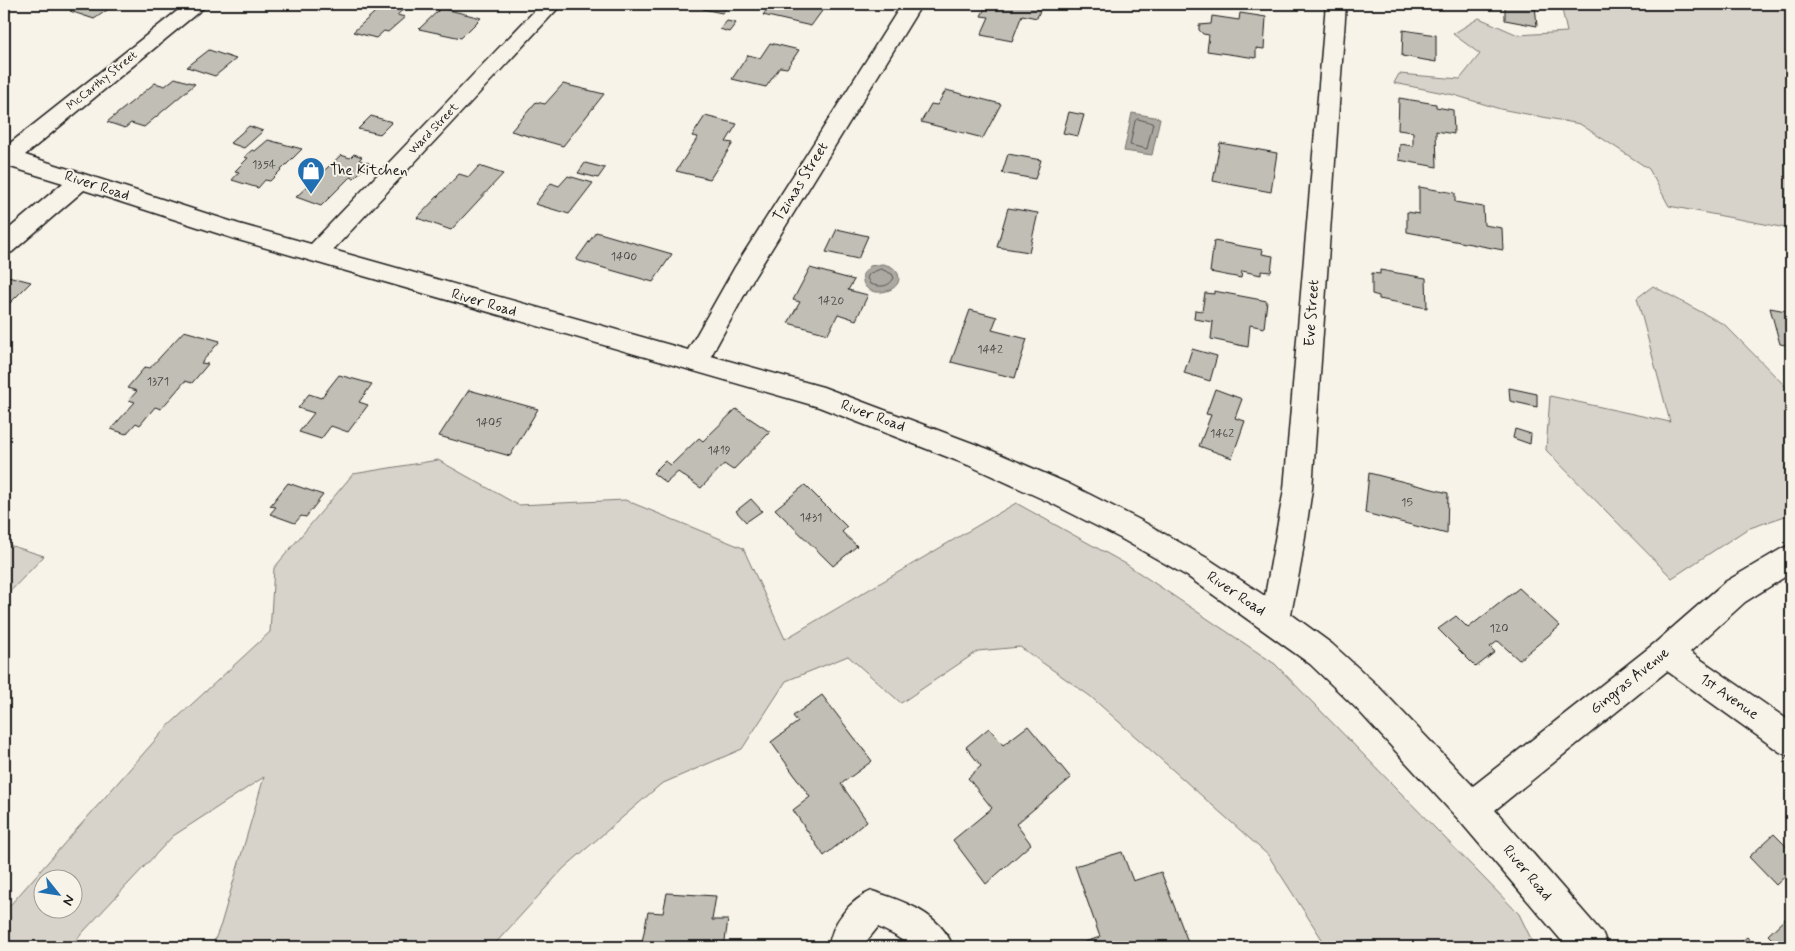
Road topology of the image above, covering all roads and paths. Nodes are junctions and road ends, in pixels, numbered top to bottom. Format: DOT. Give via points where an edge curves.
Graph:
graph roads {
  1 [pos="198,4"];
  2 [pos="552,4"];
  3 [pos="912,4"];
  4 [pos="1336,4"];
  5 [pos="6,157"];
  6 [pos="80,181"];
  7 [pos="4,246"];
  8 [pos="315,254"];
  9 [pos="695,361"];
  10 [pos="1791,558"];
  11 [pos="1275,620"];
  12 [pos="1666,653"];
  13 [pos="1791,741"];
  14 [pos="1471,808"];
  15 [pos="847,947"];
  16 [pos="935,947"];
  17 [pos="1590,947"];
  1 -- 5 [label="street, McCarthy Street"];
  2 -- 8 [label="street, Ward Street"];
  3 -- 9 [label="street, Tzinas Street" via="744,273"];
  4 -- 11 [label="street, Eve Street" via="1298,489"];
  5 -- 6 [label="street, River Road"];
  6 -- 7 [label="street"];
  6 -- 8 [label="street, River Road" via="235,232"];
  8 -- 9 [label="street, River Road"];
  9 -- 11 [label="street, River Road" via="824,398 970,454 1050,489 1197,567"];
  10 -- 12 [label="street, Gingras Avenue" via="1735,592"];
  11 -- 14 [label="street, River Road" via="1321,654 1367,697"];
  12 -- 13 [label="street, 1st Avenue"];
  12 -- 14 [label="street, Gingras Avenue"];
  14 -- 17 [label="street, River Road"];
  15 -- 16 [label="street" via="848,936 872,908 895,915 930,939"];
}
